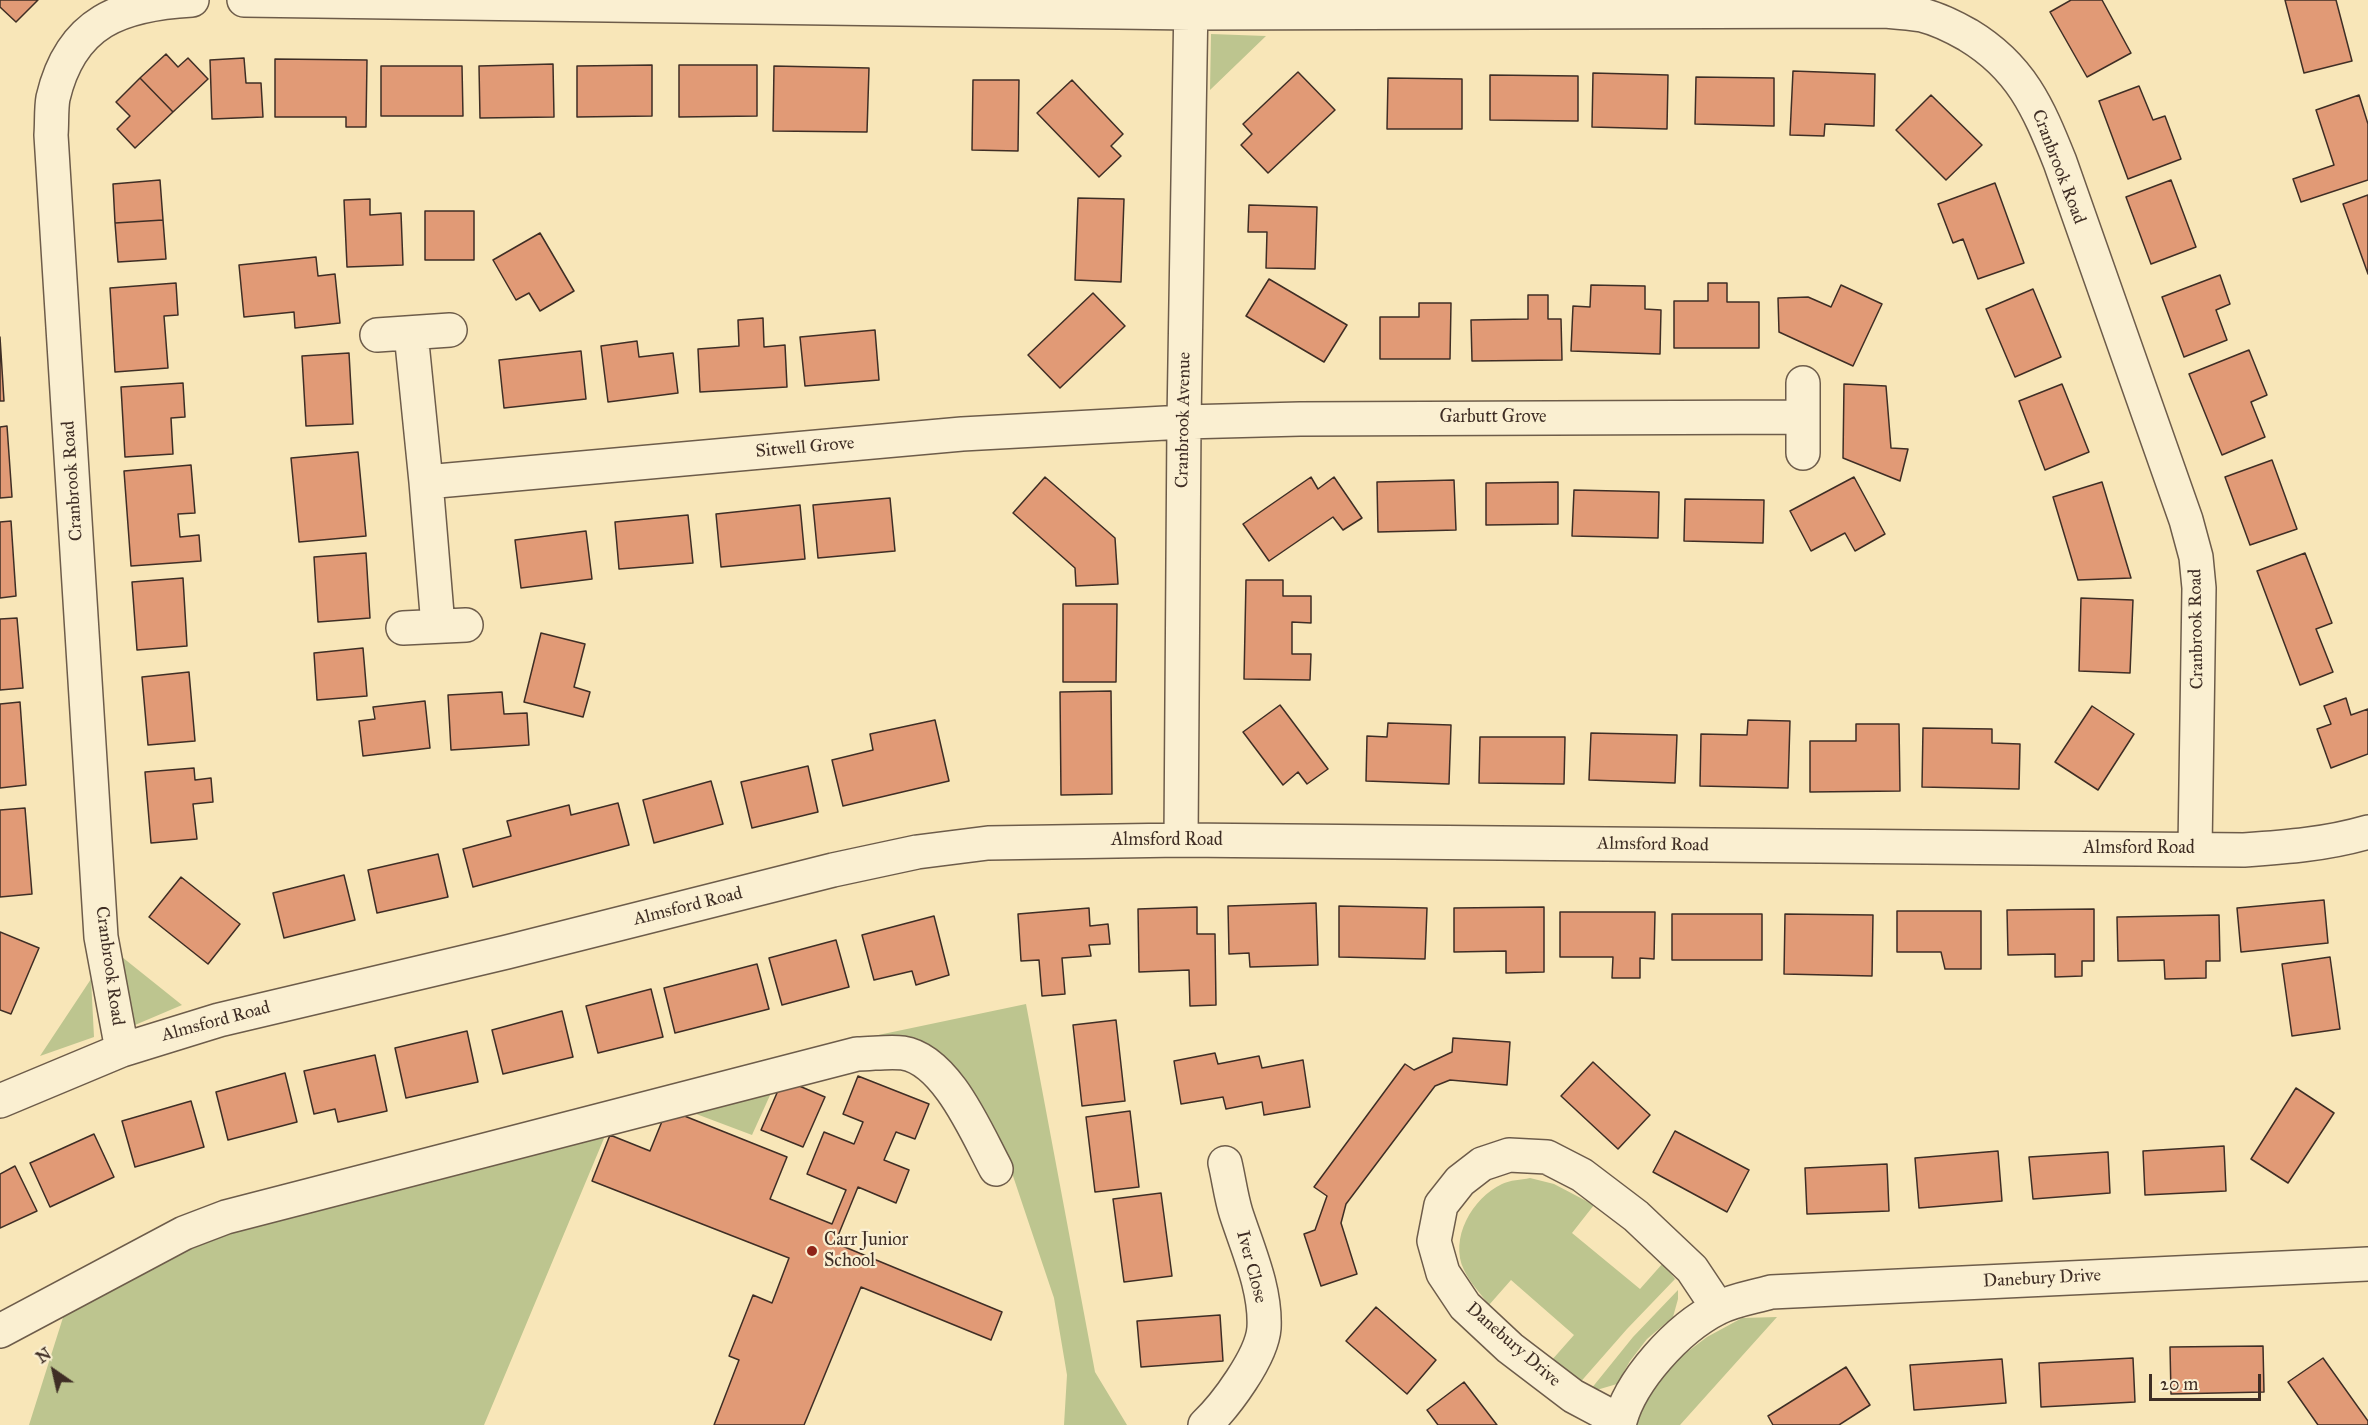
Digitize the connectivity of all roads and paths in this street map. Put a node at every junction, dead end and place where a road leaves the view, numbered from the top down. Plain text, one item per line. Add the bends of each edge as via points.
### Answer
1 (192, 0) edge
2 (244, 0) edge
3 (1191, 7) edge
4 (450, 330) dead end
5 (411, 333) junction
6 (377, 335) dead end
7 (1803, 383) dead end
8 (1803, 417) junction
9 (1184, 422) junction
10 (1803, 453) dead end
11 (426, 482) junction
12 (403, 628) dead end
13 (2368, 832) edge
14 (1181, 840) junction
15 (2195, 849) junction
16 (122, 1050) junction
17 (0, 1101) edge
18 (1225, 1163) dead end
19 (996, 1169) dead end
20 (2368, 1264) edge
21 (1718, 1308) junction
22 (0, 1331) edge
23 (1619, 1423) edge
24 (1204, 1425) edge

1 - 16 street, Cranbrook Road via 131,8 105,19 80,40 63,69 53,100 51,135 101,937
2 - 3 street, Cranbrook Road
3 - 9 street, Cranbrook Avenue
3 - 15 street, Cranbrook Road via 1885,11 1924,16 1955,28 1990,49 2019,79 2040,113 2056,152 2196,557 2199,588
4 - 5 street
5 - 6 street
5 - 11 street
7 - 8 street
8 - 9 street, Garbutt Grove
8 - 10 street
9 - 11 street, Sitwell Grove via 962,434
9 - 14 street, Cranbrook Avenue
11 - 12 street via 452,626
13 - 15 street, Almsford Road via 2295,847
14 - 15 street, Almsford Road
14 - 16 street, Almsford Road via 988,843 917,852 262,1009
16 - 17 street, Almsford Road
18 - 24 street, Iver Close via 1261,1293 1264,1330 1251,1365
19 - 22 street via 955,1093 931,1066 905,1053 857,1054 225,1217 184,1233
20 - 21 street, Danebury Drive via 1771,1292
21 - 23 street, Danebury Drive via 1674,1339 1640,1378
21 - 23 street, Danebury Drive via 1692,1269 1636,1216 1582,1175 1547,1157 1509,1155 1482,1164 1460,1181 1441,1205 1434,1241 1443,1273 1459,1298 1537,1369

